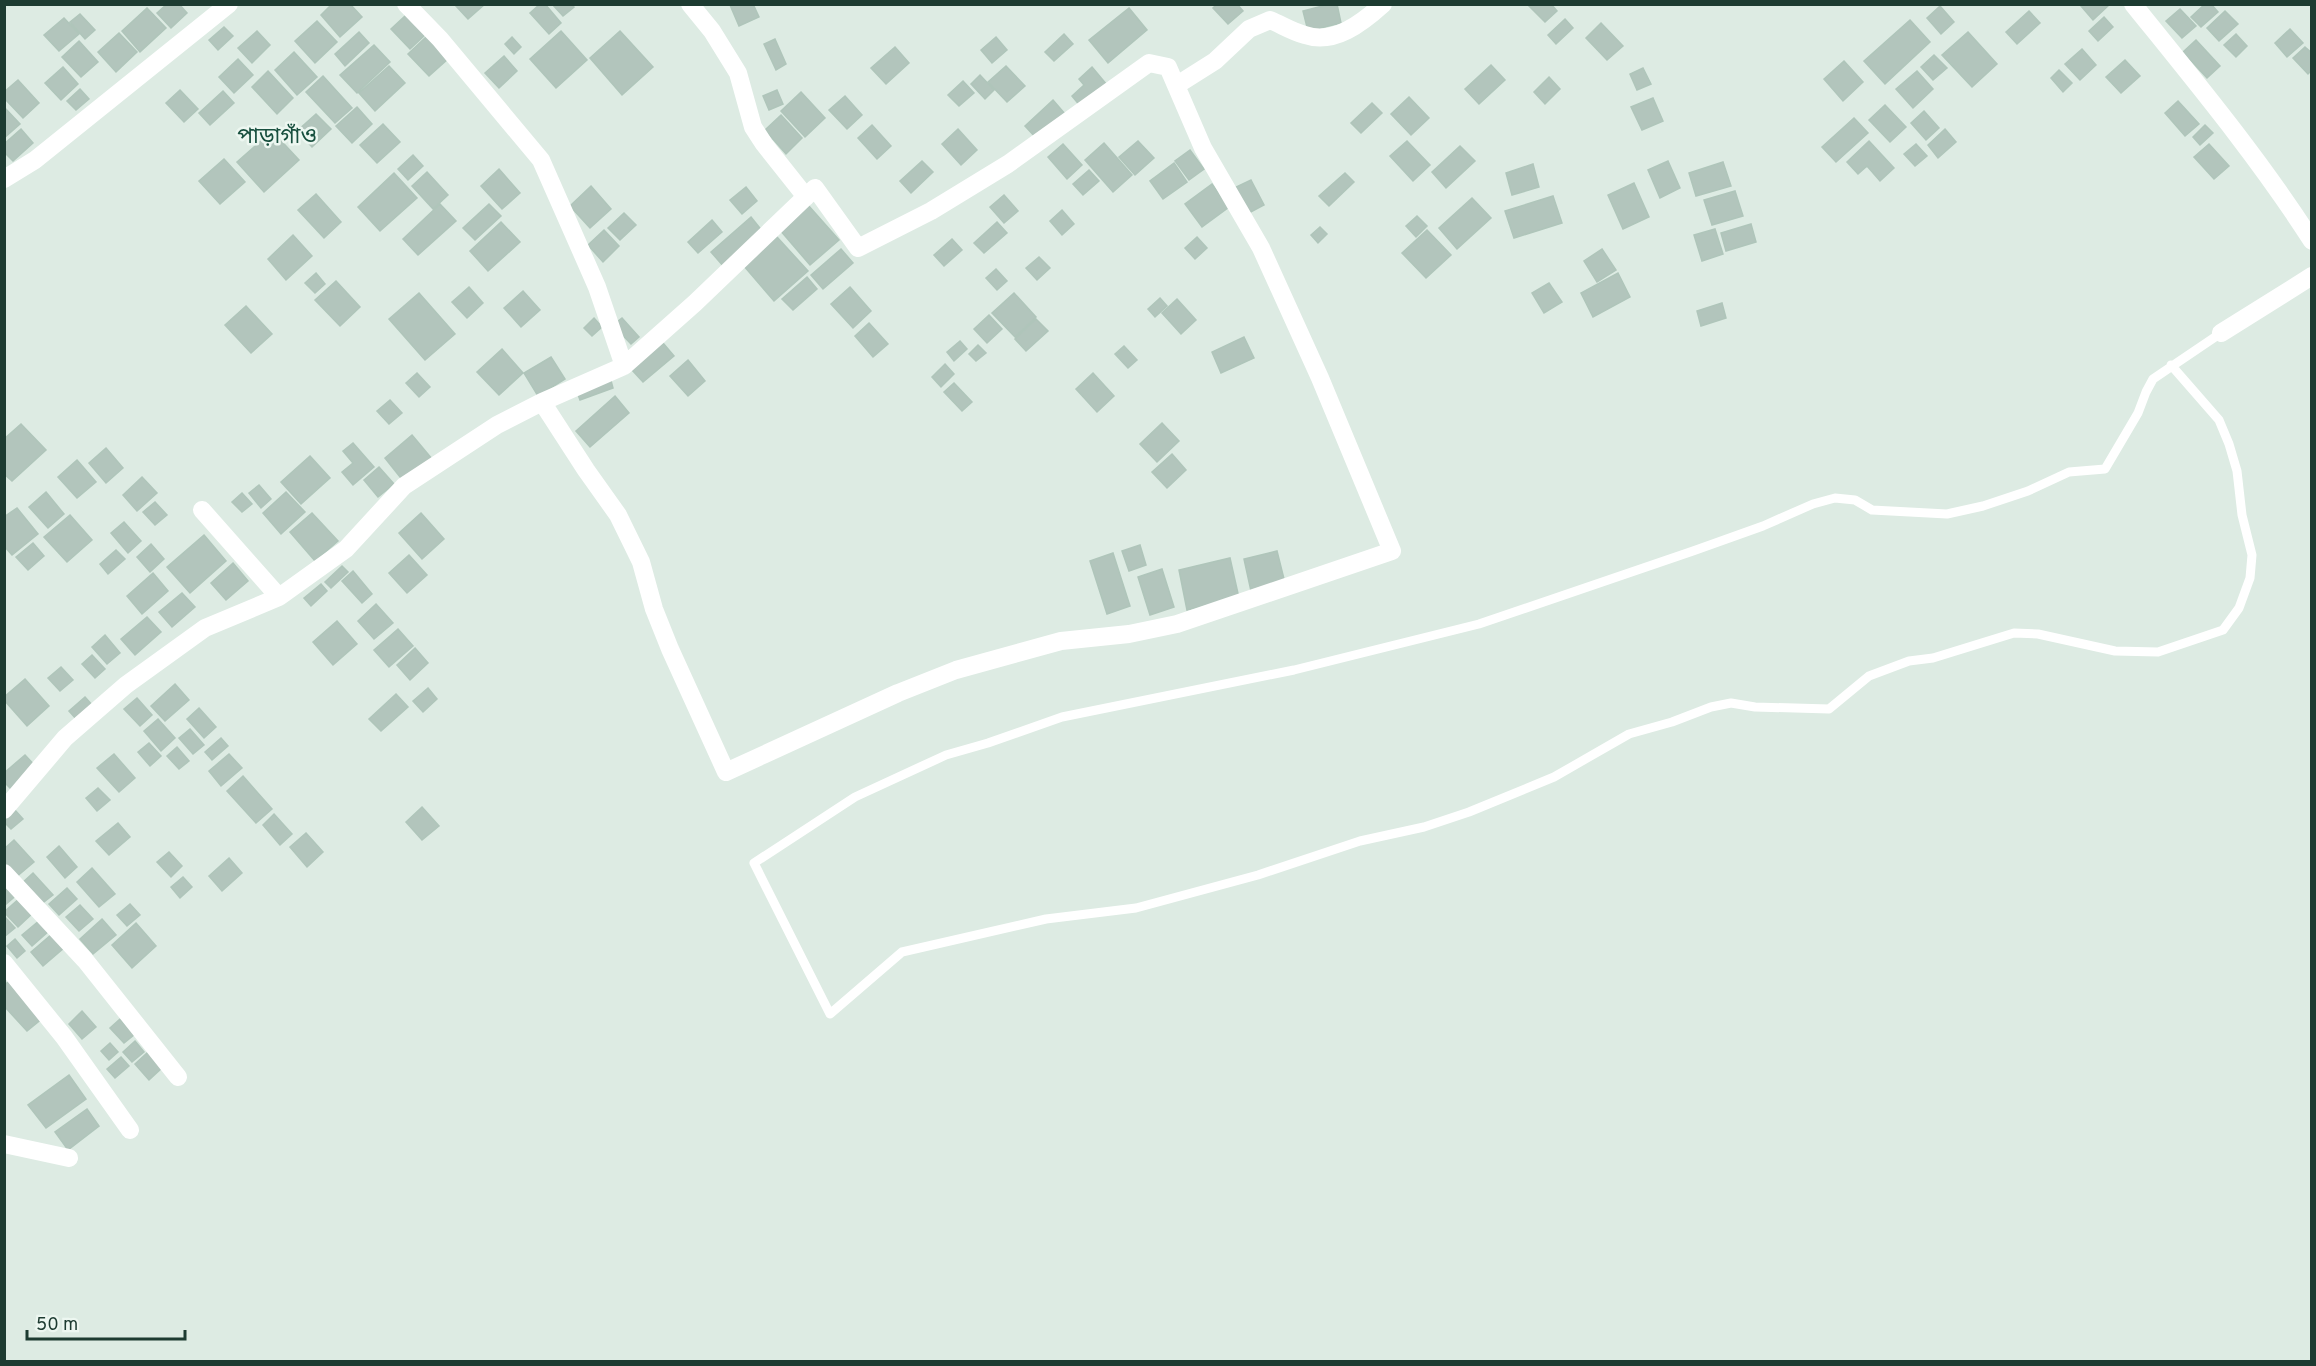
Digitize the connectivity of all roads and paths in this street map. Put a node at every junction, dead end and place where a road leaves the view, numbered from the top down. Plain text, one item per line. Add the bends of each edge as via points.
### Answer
1 (229, 4) edge
2 (406, 4) edge
3 (690, 4) edge
4 (1383, 4) edge
5 (2133, 4) edge
6 (1177, 85) junction
7 (4, 179) edge
8 (806, 197) junction
9 (2312, 241) edge
10 (2312, 276) edge
11 (2221, 333) joint
12 (2171, 365) junction
13 (624, 366) junction
14 (542, 402) junction
15 (202, 510) dead end
16 (279, 597) junction
17 (7, 800) edge
18 (4, 873) edge
19 (4, 963) edge
20 (178, 1077) dead end
21 (130, 1130) dead end
22 (4, 1144) edge
23 (69, 1158) dead end

1 - 7 street via 34,160
2 - 13 street via 541,160 597,287
3 - 8 street via 738,73 753,127
4 - 6 street via 1364,21 1330,38 1306,36 1270,20 1249,29 1215,61
5 - 9 street
6 - 8 street via 1168,67 1149,63 1008,164 931,211 858,248 815,188
6 - 14 street via 1203,148 1261,248 1392,551 1177,624 1129,634 1061,640 956,670 726,772 670,649 641,562 623,525
8 - 13 street
10 - 11 street
11 - 12 lane
12 - 12 lane via 2153,379 2105,469 2069,472 2028,491 1947,513 1872,510 1856,500 1835,498 1479,624 1294,670 1062,717 946,755 855,797 754,863 831,1014 902,952 1046,919 1136,908 1258,875 1360,841 1424,827 1554,777 1629,734 1711,707 1731,703 1828,709 1869,676 2014,633 2038,634 2115,651 2158,652 2223,630 2238,608 2250,578 2252,555 2237,471 2219,420
13 - 14 street
14 - 16 street via 498,425 404,486 346,549
15 - 16 street
16 - 17 street via 205,628 126,685 64,738
18 - 20 street via 85,960
19 - 21 street via 64,1037
22 - 23 street

